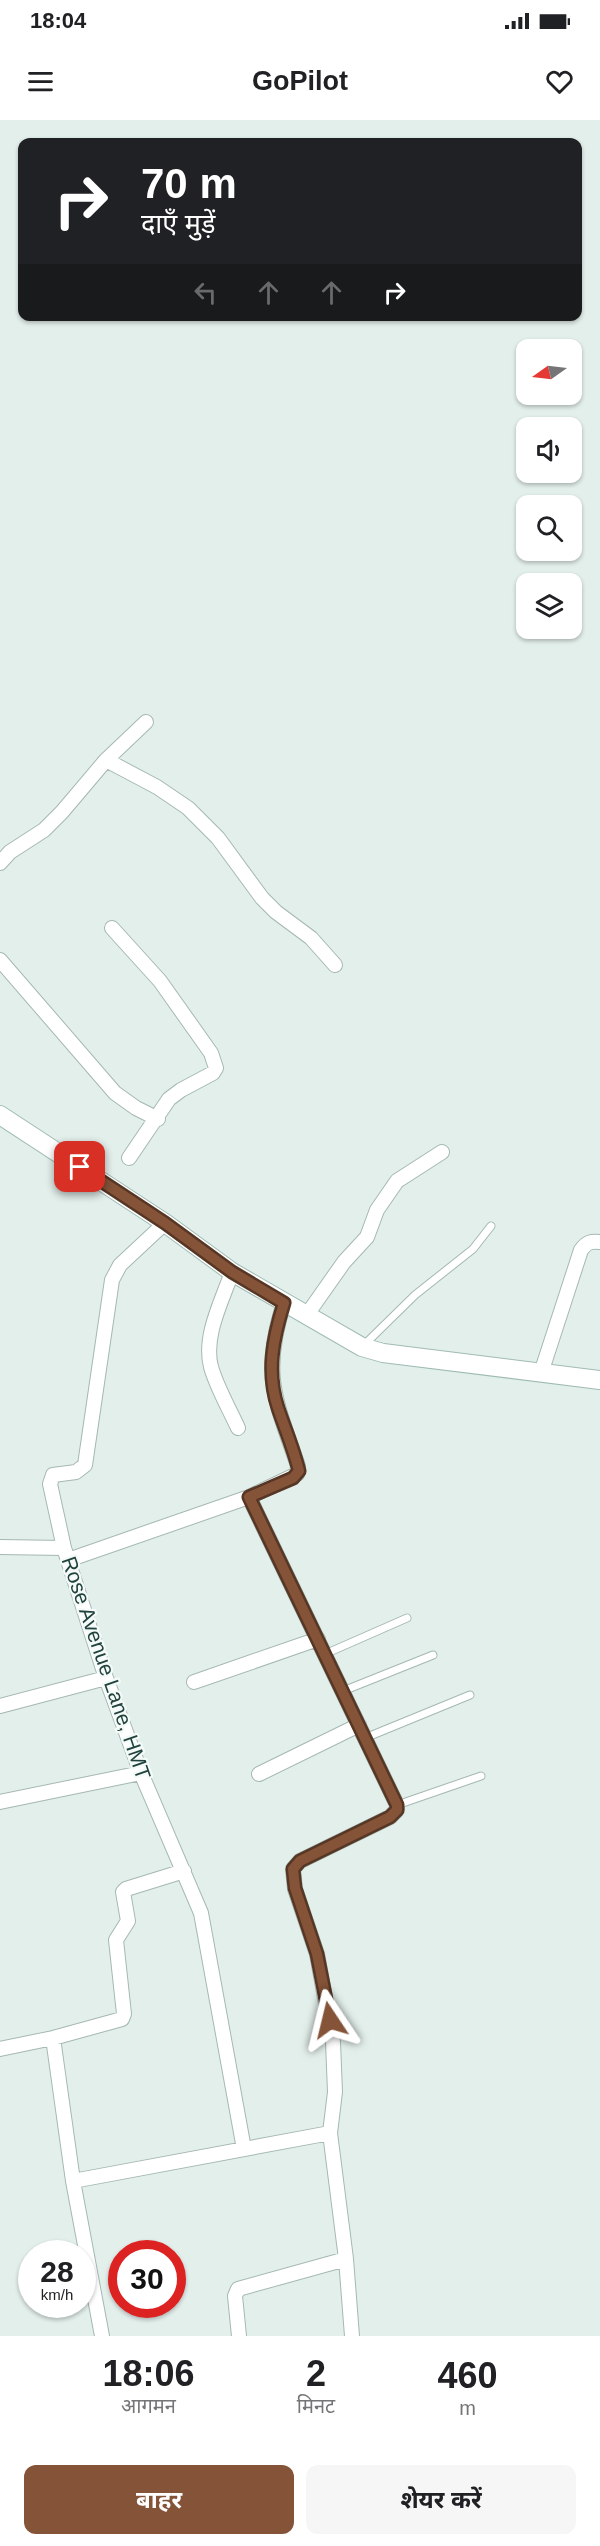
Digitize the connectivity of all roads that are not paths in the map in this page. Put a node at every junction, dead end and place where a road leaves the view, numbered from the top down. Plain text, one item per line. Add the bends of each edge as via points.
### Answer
1 (146, 722) dead end
2 (106, 760) junction
3 (0, 862) edge
4 (112, 928) dead end
5 (0, 960) edge
6 (335, 965) dead end
7 (0, 1115) edge
8 (158, 1119) junction
9 (442, 1152) dead end
10 (129, 1158) dead end
11 (165, 1223) junction
12 (491, 1226) dead end
13 (600, 1242) edge
14 (232, 1272) junction
15 (284, 1303) junction
16 (306, 1316) junction
17 (362, 1347) junction
18 (541, 1372) junction
19 (600, 1380) edge
20 (238, 1428) dead end
21 (249, 1497) junction
22 (0, 1547) edge
23 (66, 1554) junction
24 (407, 1618) dead end
25 (318, 1639) junction
26 (325, 1654) junction
27 (433, 1655) dead end
28 (106, 1678) junction
29 (194, 1683) dead end
30 (343, 1691) junction
31 (470, 1695) dead end
32 (0, 1706) edge
33 (359, 1725) junction
34 (365, 1738) junction
35 (141, 1773) junction
36 (260, 1774) dead end
37 (481, 1776) dead end
38 (0, 1802) edge
39 (397, 1805) junction
40 (184, 1871) junction
41 (53, 2038) junction
42 (0, 2049) edge
43 (330, 2133) junction
44 (244, 2149) junction
45 (73, 2181) junction
46 (346, 2259) junction
47 (102, 2336) edge
48 (239, 2336) edge
49 (352, 2336) edge

1 - 2 street
2 - 3 street via 44,830
2 - 6 street via 188,808 218,838 262,898
4 - 8 street via 160,981 216,1062 213,1073 169,1099
5 - 8 street via 115,1093
7 - 11 street
8 - 10 street
9 - 16 street via 397,1181 377,1210 367,1237
11 - 14 street
11 - 23 street, Rose Avenue Lane, HMT via 120,1265 112,1280 85,1465 76,1472 53,1474 50,1478
12 - 17 lane via 473,1249 415,1295
13 - 18 street via 592,1241 581,1250
14 - 15 street
14 - 20 street via 211,1333 210,1355 215,1377
15 - 16 street
15 - 21 street via 273,1343 272,1378 277,1407 299,1471 293,1478
16 - 17 street
17 - 18 street via 383,1353
18 - 19 street
21 - 23 street
21 - 25 street
22 - 23 street
23 - 28 street, Rose Avenue Lane, HMT
24 - 26 lane
25 - 26 street
25 - 29 street
26 - 30 street
27 - 30 lane
28 - 32 street
28 - 35 street, Rose Avenue Lane, HMT
30 - 33 street
31 - 34 lane
33 - 34 street
33 - 36 street
34 - 39 street
35 - 38 street
35 - 40 street, Rose Avenue Lane, HMT
37 - 39 lane
39 - 43 street via 390,1817 300,1861 293,1869 295,1888 319,1965 333,2042 335,2092
40 - 41 street via 123,1892 128,1922 116,1940 123,2017
40 - 44 street, Rose Avenue Lane, HMT via 206,1930
41 - 42 street
41 - 45 street
43 - 44 street
43 - 46 street
44 - 45 street
45 - 47 street
46 - 48 street via 238,2289 235,2296
46 - 49 street

